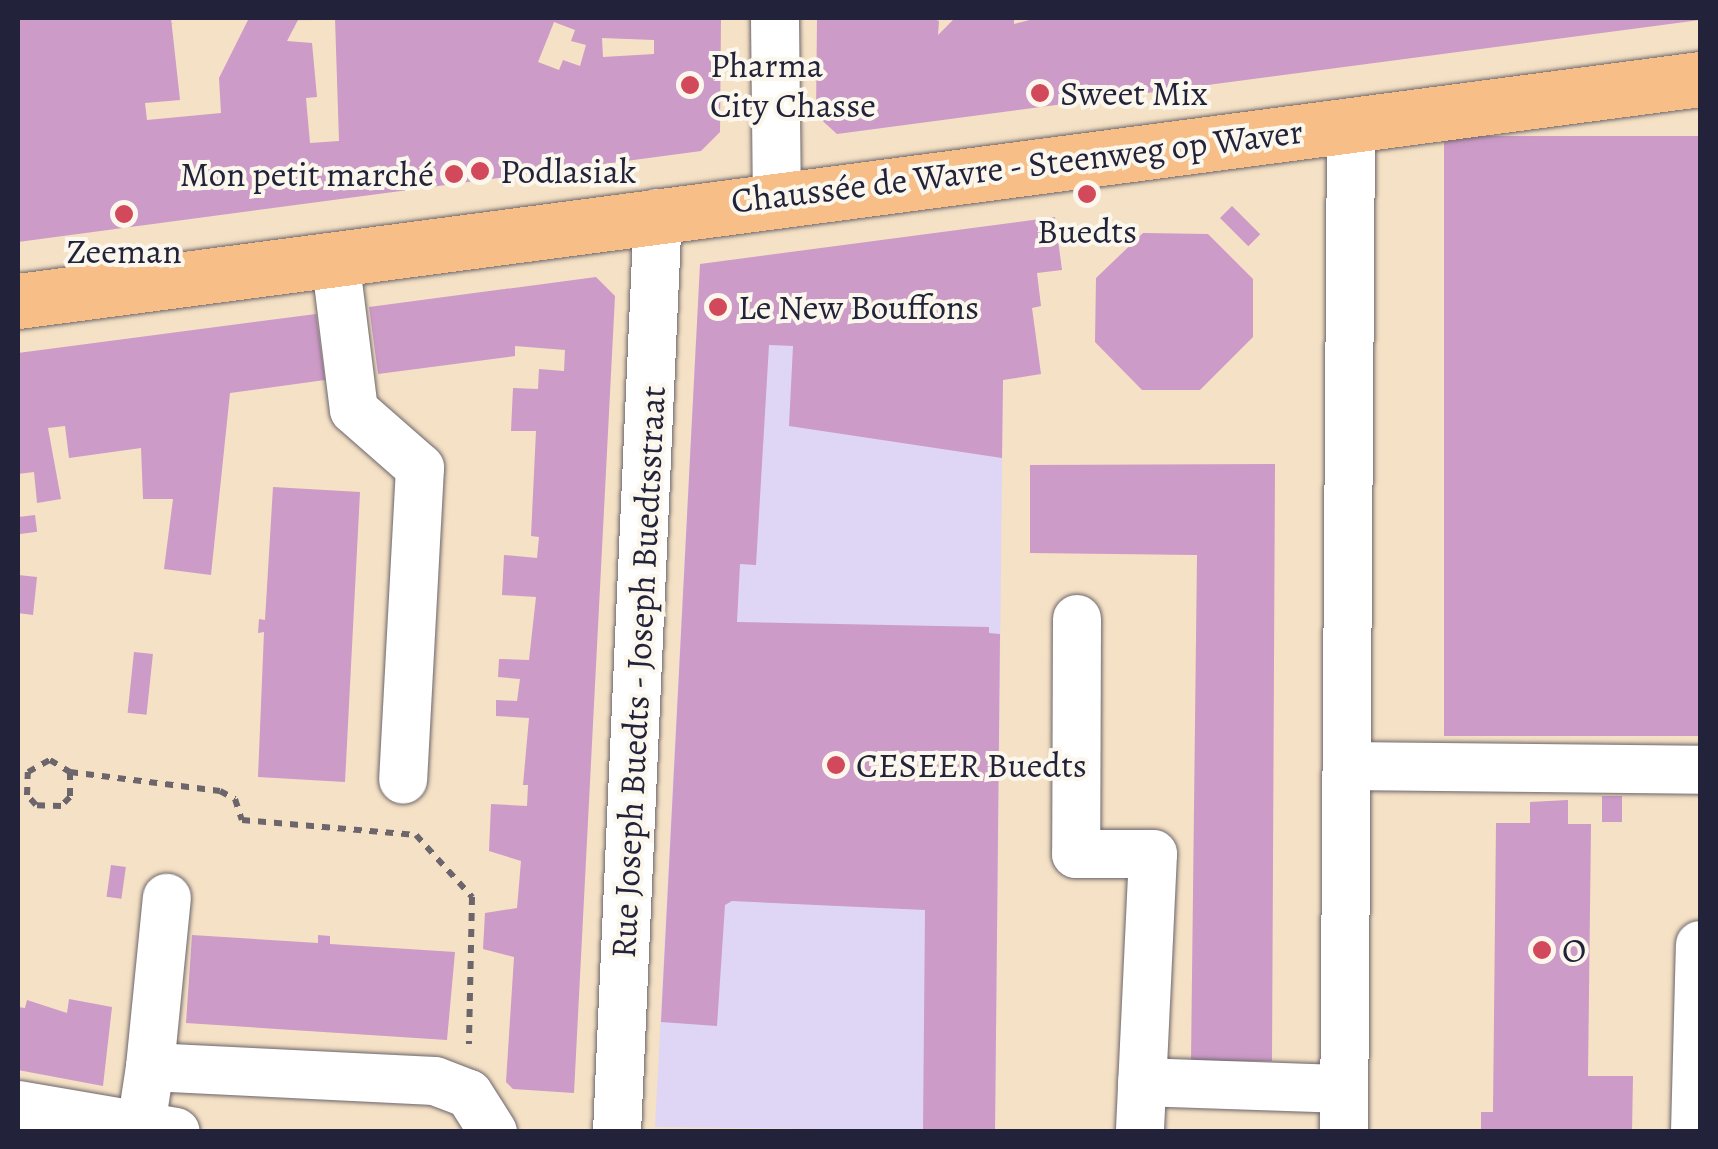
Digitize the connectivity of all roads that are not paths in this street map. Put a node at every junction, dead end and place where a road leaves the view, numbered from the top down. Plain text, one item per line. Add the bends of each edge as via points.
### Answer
1 (775, 18) edge
2 (1700, 79) edge
3 (1351, 124) junction
4 (777, 198) junction
5 (658, 213) junction
6 (335, 258) junction
7 (18, 301) edge
8 (1077, 619) dead end
9 (1347, 766) junction
10 (1700, 770) edge
11 (403, 780) dead end
12 (167, 898) dead end
13 (1700, 944) edge
14 (150, 1067) junction
15 (1142, 1082) junction
16 (18, 1105) edge
17 (1344, 1110) edge
18 (159, 1129) edge
19 (493, 1132) edge
20 (617, 1132) edge
21 (1140, 1132) edge
22 (1695, 1132) edge

1 - 4 street
2 - 3 main road, Chaussée de Wavre - Steenweg op Waver
3 - 4 main road, Chaussée de Wavre - Steenweg op Waver
3 - 9 street
4 - 5 main road, Chaussée de Wavre - Steenweg op Waver
5 - 6 main road, Chaussée de Wavre - Steenweg op Waver
5 - 20 street, Rue Joseph Buedts - Joseph Buedtsstraat
6 - 7 main road, Chaussée de Wavre - Steenweg op Waver
6 - 11 street via 354,410 420,468
8 - 15 street via 1076,854 1154,854
9 - 10 street
9 - 17 street
12 - 14 street
13 - 22 street
14 - 18 street
14 - 19 street via 435,1081 469,1094
15 - 17 street
15 - 21 street
16 - 18 street

